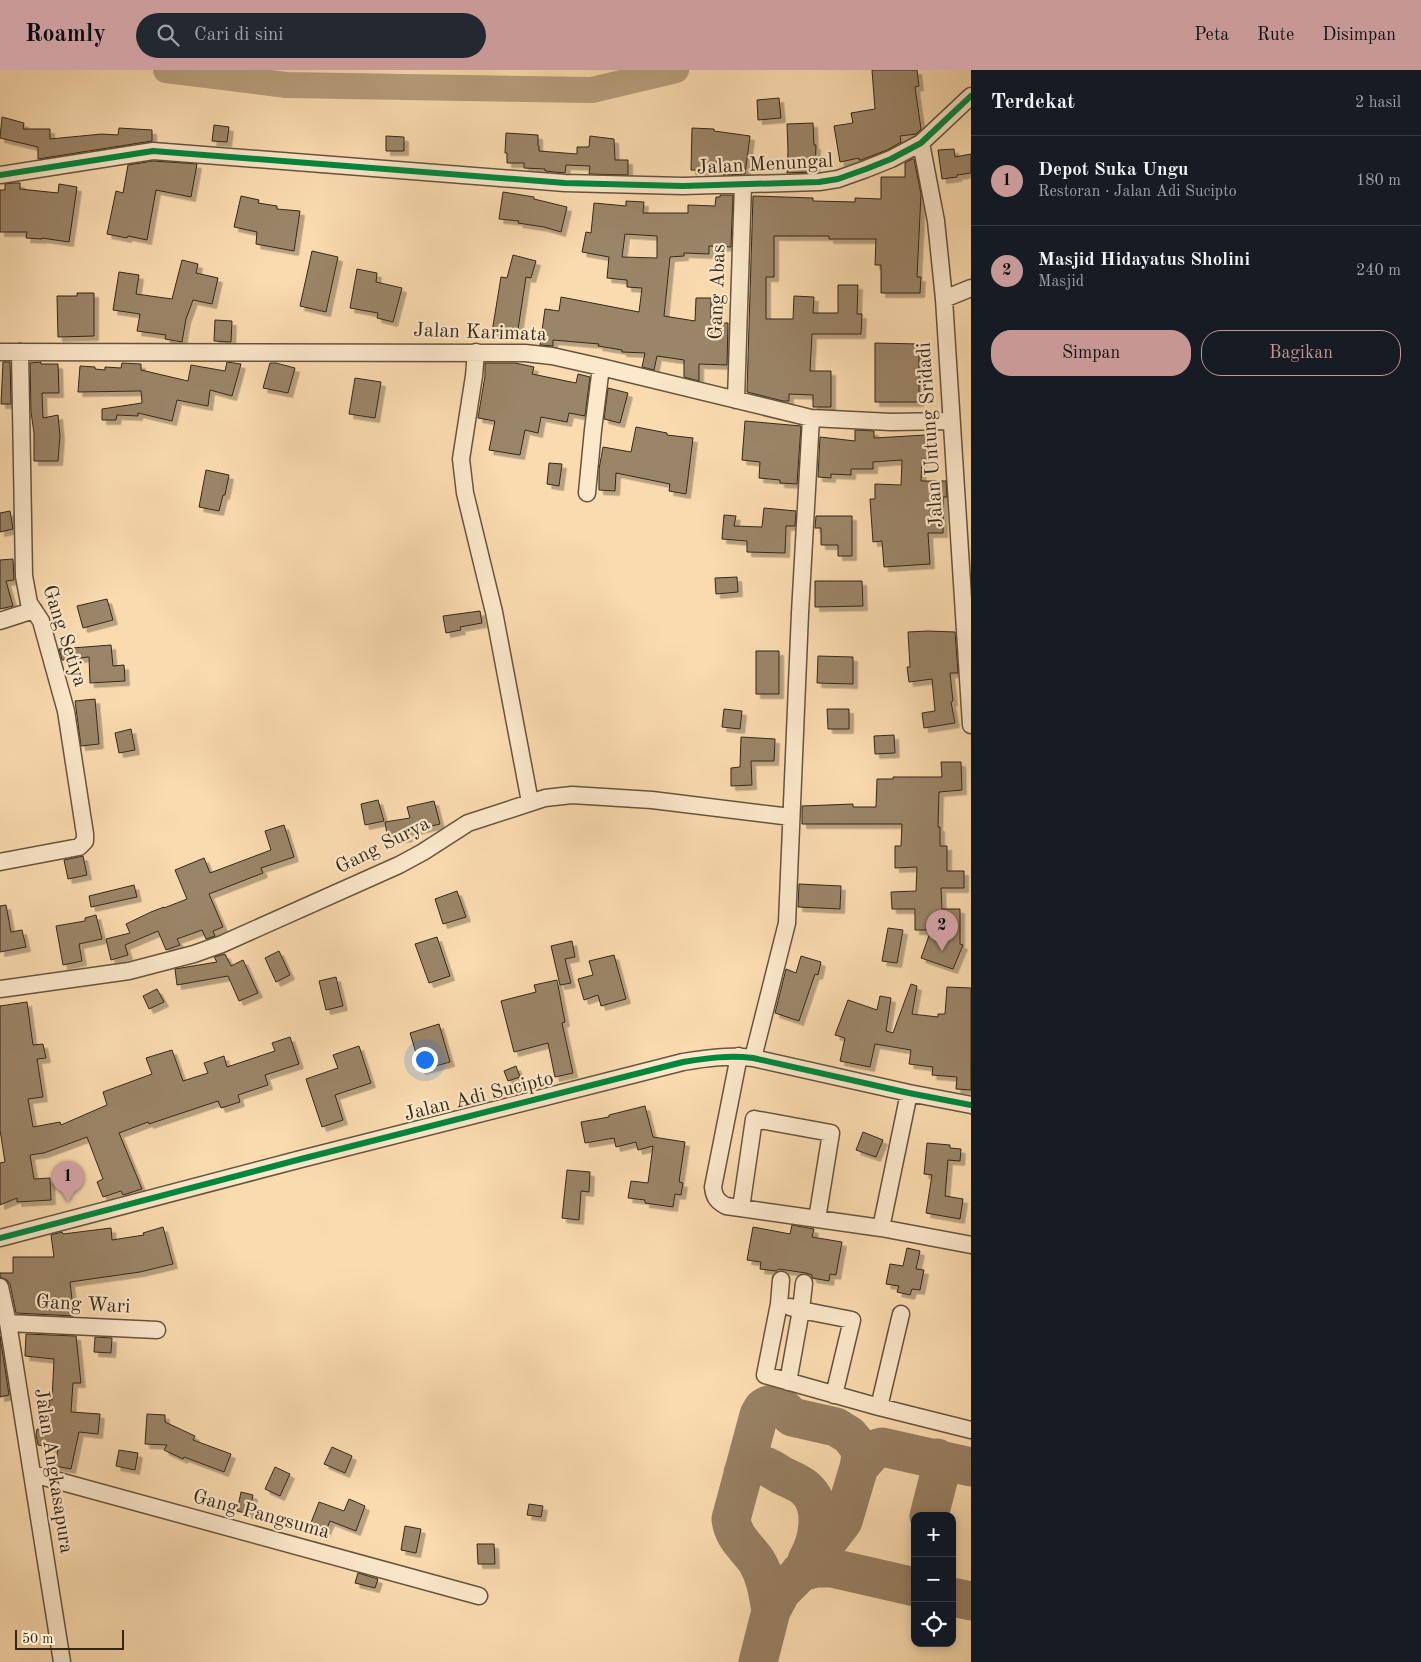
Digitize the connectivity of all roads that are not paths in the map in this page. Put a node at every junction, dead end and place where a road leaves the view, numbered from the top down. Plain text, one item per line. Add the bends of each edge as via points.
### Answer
1 (971, 96) edge
2 (921, 143) junction
3 (0, 175) edge
4 (743, 185) junction
5 (971, 288) edge
6 (944, 299) junction
7 (0, 352) edge
8 (20, 352) junction
9 (476, 352) junction
10 (601, 367) junction
11 (736, 400) junction
12 (811, 418) junction
13 (951, 421) junction
14 (587, 493) dead end
15 (34, 610) junction
16 (0, 621) edge
17 (971, 725) edge
18 (530, 802) junction
19 (791, 817) junction
20 (0, 862) edge
21 (0, 989) edge
22 (746, 1057) junction
23 (909, 1093) junction
24 (971, 1105) edge
25 (741, 1208) junction
26 (817, 1219) junction
27 (881, 1228) junction
28 (0, 1238) edge
29 (971, 1245) edge
30 (781, 1280) dead end
31 (804, 1283) dead end
32 (0, 1287) edge
33 (779, 1304) junction
34 (801, 1310) junction
35 (901, 1314) dead end
36 (8, 1323) junction
37 (157, 1330) dead end
38 (788, 1382) junction
39 (834, 1395) junction
40 (879, 1407) junction
41 (971, 1430) edge
42 (33, 1474) junction
43 (479, 1596) dead end
44 (62, 1662) edge

1 - 2 street, Jalan Menungal
2 - 4 street, Jalan Menungal via 891,159 838,179
2 - 6 street, Jalan Untung Sridadi via 936,221
3 - 4 street, Jalan Menungal via 153,151 565,183
4 - 11 street, Gang Abas
5 - 6 street
6 - 13 street, Jalan Untung Sridadi
7 - 8 street, Jalan Karimata
8 - 9 street, Jalan Karimata
8 - 15 street, Gang Setiya via 24,576 29,603
9 - 10 street, Jalan Karimata via 552,356
9 - 18 street via 461,459 464,493 494,612
10 - 11 street, Jalan Karimata
10 - 14 street
11 - 12 street, Jalan Karimata
12 - 13 street, Jalan Karimata
12 - 19 street
13 - 17 street, Jalan Untung Sridadi
15 - 16 street
15 - 20 street, Gang Setiya via 41,621 66,711 86,834 80,848
18 - 19 street, Gang Surya via 572,795 652,800
18 - 21 street, Gang Surya via 468,823 399,865 194,954 129,971
19 - 22 street via 788,923
22 - 23 street, Jalan Adi Sucipto
22 - 25 street via 713,1187 719,1202
22 - 28 street, Jalan Adi Sucipto via 709,1057 683,1062
23 - 24 street, Jalan Adi Sucipto
23 - 27 street
25 - 26 street
25 - 26 street via 754,1119 832,1133
26 - 27 street
27 - 29 street
30 - 33 street
31 - 34 street
32 - 36 street, Jalan Angkasapura
33 - 34 street
33 - 38 street via 765,1375
34 - 38 street
34 - 39 street via 852,1320
35 - 40 street
36 - 37 street, Gang Wari
36 - 42 street, Jalan Angkasapura
38 - 39 street
39 - 40 street
40 - 41 street
42 - 43 street, Gang Pangsuma
42 - 44 street, Jalan Angkasapura

